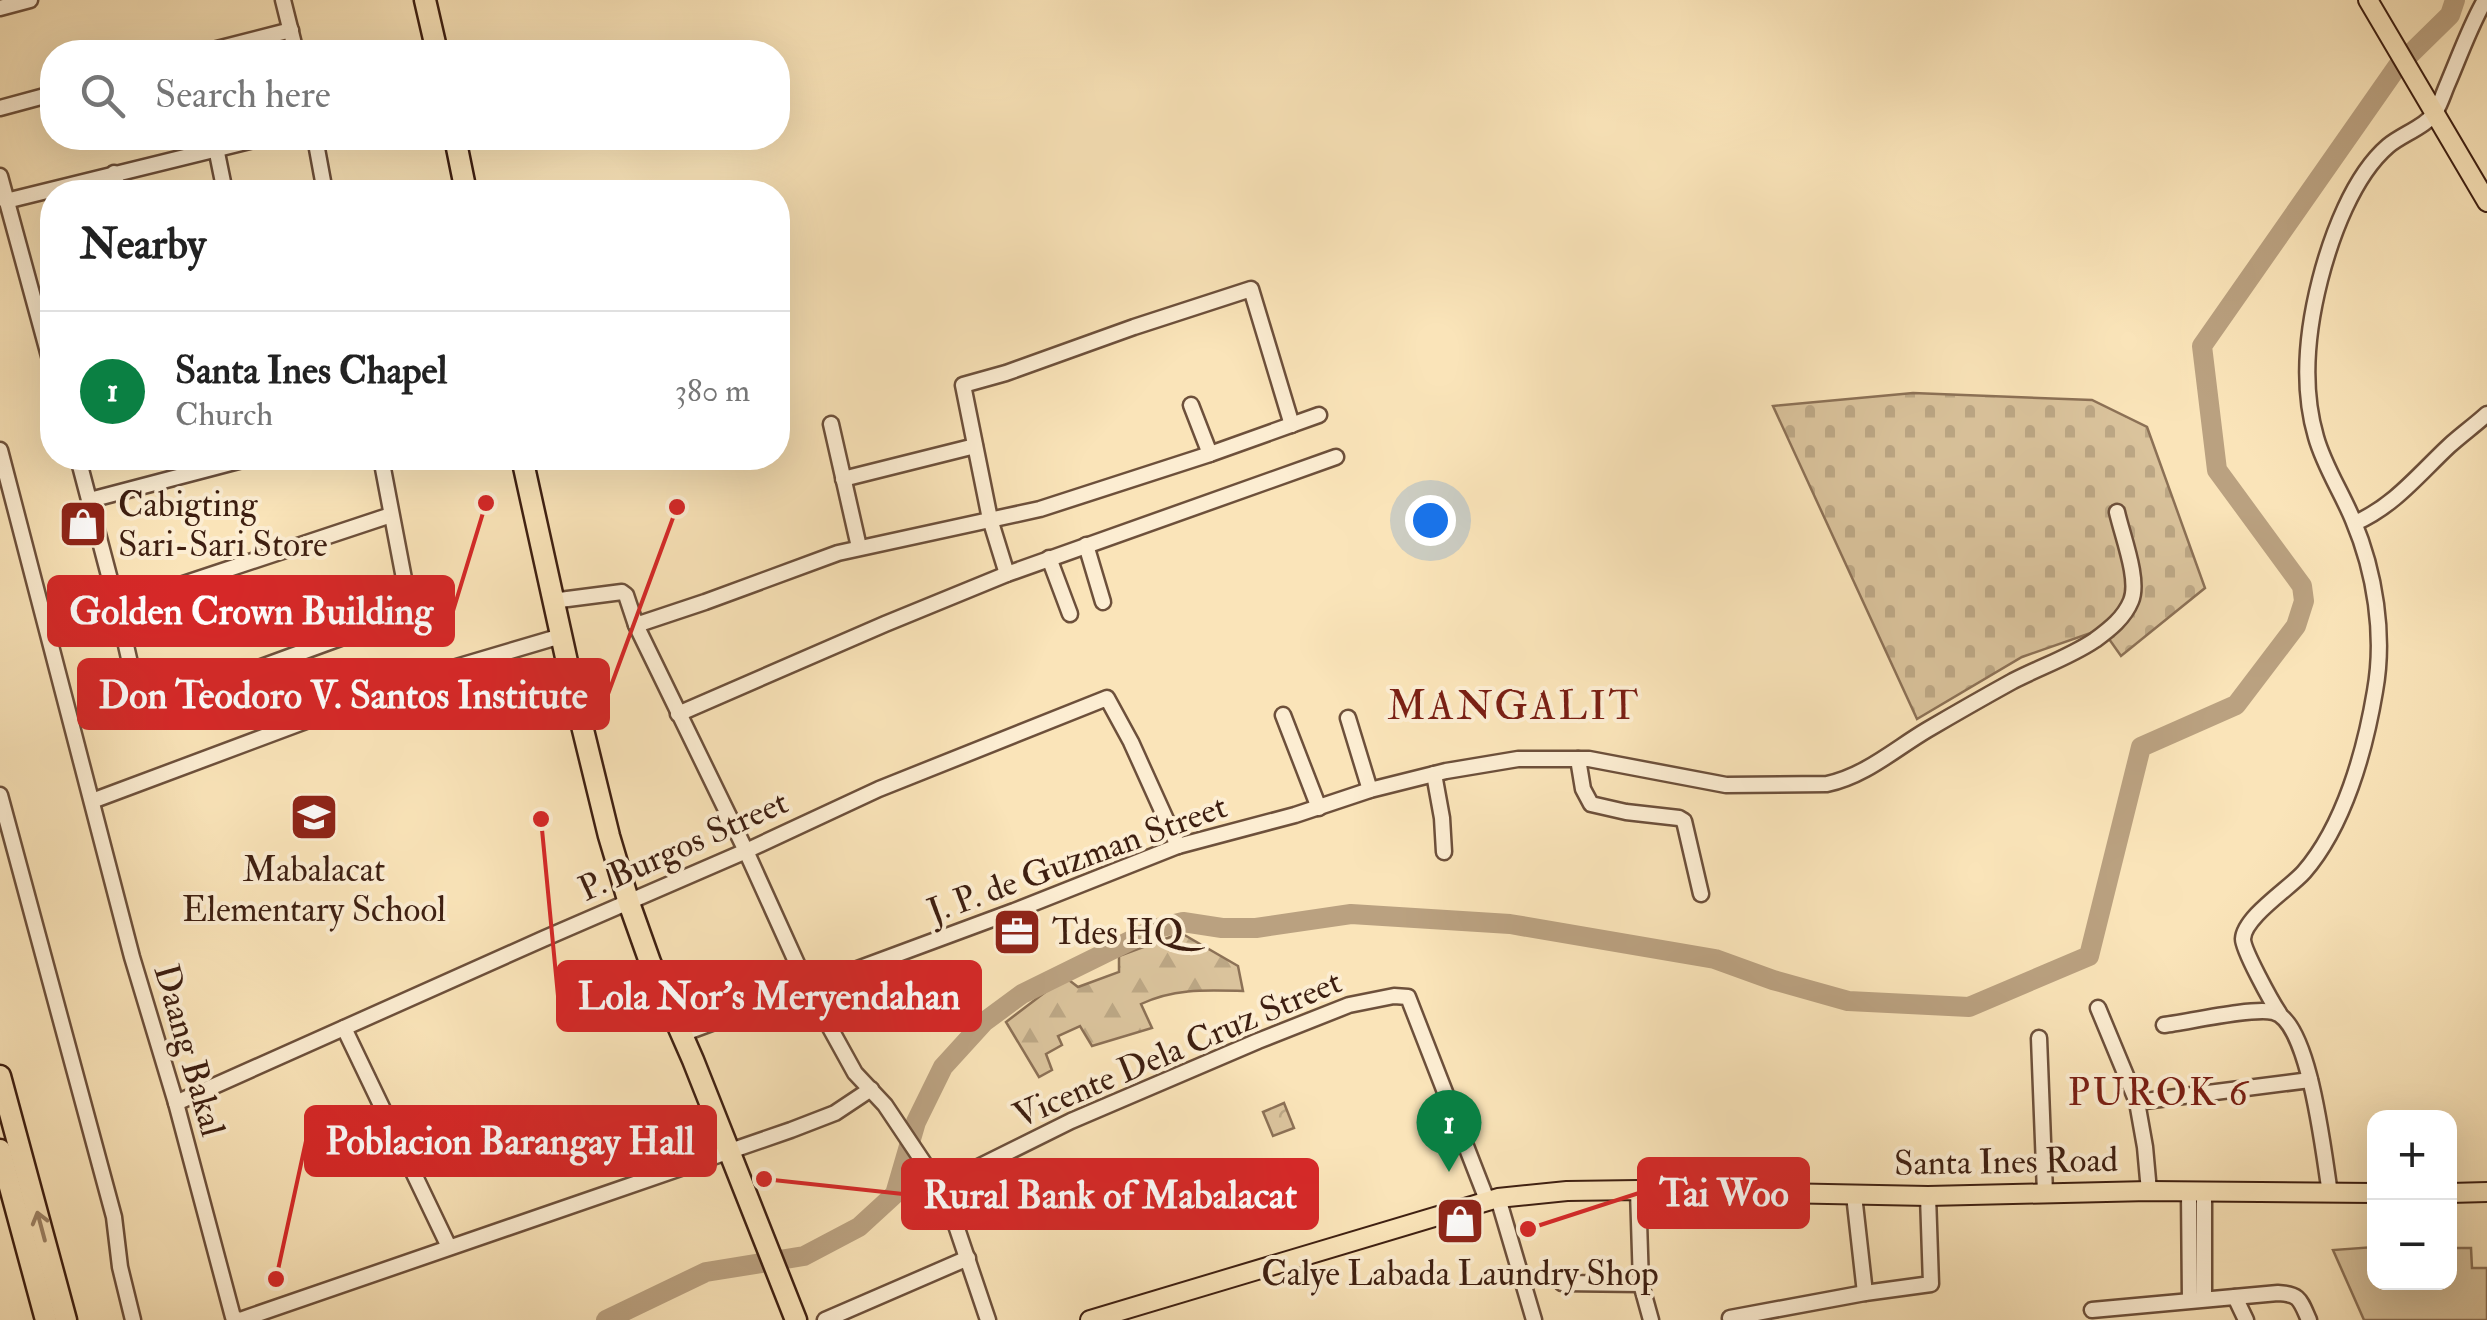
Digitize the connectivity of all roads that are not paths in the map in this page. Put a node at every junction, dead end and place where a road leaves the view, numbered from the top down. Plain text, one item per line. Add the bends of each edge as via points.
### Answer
1 (30, 0) edge
2 (282, 0) edge
3 (425, 0) edge
4 (2368, 0) edge
5 (2485, 0) edge
6 (0, 8) edge
7 (290, 30) junction
8 (252, 40) edge
9 (293, 40) edge
10 (434, 40) edge
11 (40, 97) edge
12 (2431, 106) junction
13 (0, 108) edge
14 (208, 150) edge
15 (216, 150) edge
16 (317, 150) edge
17 (457, 150) edge
18 (114, 173) junction
19 (0, 176) edge
20 (87, 180) edge
21 (116, 180) edge
22 (223, 180) edge
23 (323, 180) edge
24 (464, 180) edge
25 (40, 192) edge
26 (6, 201) junction
27 (2487, 202) edge
28 (40, 324) edge
29 (1191, 404) dead end
30 (2487, 414) edge
31 (1319, 415) dead end
32 (830, 424) dead end
33 (1292, 425) junction
34 (975, 446) junction
35 (0, 450) edge
36 (1210, 454) junction
37 (1336, 457) dead end
38 (81, 470) edge
39 (187, 470) edge
40 (204, 470) edge
41 (383, 470) edge
42 (525, 470) edge
43 (188, 474) junction
44 (842, 479) junction
45 (90, 500) junction
46 (2117, 512) dead end
47 (391, 515) junction
48 (990, 520) junction
49 (2355, 523) junction
50 (1086, 544) junction
51 (859, 547) junction
52 (1050, 558) junction
53 (1008, 574) junction
54 (552, 601) junction
55 (1104, 602) dead end
56 (117, 606) junction
57 (1070, 614) dead end
58 (636, 624) junction
59 (561, 636) junction
60 (678, 714) junction
61 (1283, 715) dead end
62 (1348, 718) dead end
63 (1578, 759) junction
64 (1434, 774) junction
65 (1370, 790) junction
66 (0, 795) edge
67 (92, 802) junction
68 (1319, 808) junction
69 (1178, 846) junction
70 (746, 852) junction
71 (1444, 852) dead end
72 (1701, 894) dead end
73 (629, 903) junction
74 (808, 988) junction
75 (2098, 1008) dead end
76 (2279, 1013) junction
77 (2164, 1025) dead end
78 (344, 1028) junction
79 (682, 1034) junction
80 (2039, 1038) dead end
81 (0, 1076) edge
82 (2310, 1080) junction
83 (871, 1089) junction
84 (2137, 1102) junction
85 (176, 1103) junction
86 (0, 1150) edge
87 (729, 1150) junction
88 (940, 1186) junction
89 (1638, 1190) junction
90 (2149, 1191) junction
91 (2196, 1192) junction
92 (2487, 1192) edge
93 (2045, 1193) junction
94 (2330, 1193) junction
95 (2367, 1193) edge
96 (2457, 1193) edge
97 (1854, 1195) junction
98 (1928, 1196) junction
99 (1493, 1199) junction
100 (450, 1247) junction
101 (968, 1258) junction
102 (1562, 1283) dead end
103 (1641, 1284) junction
104 (1865, 1293) junction
105 (2235, 1297) junction
106 (2197, 1299) junction
107 (2092, 1310) dead end
108 (1730, 1318) edge
109 (237, 1319) edge
110 (1529, 1319) edge
111 (46, 1320) edge
112 (66, 1320) edge
113 (134, 1320) edge
114 (796, 1320) edge
115 (825, 1320) edge
116 (988, 1320) edge
117 (1090, 1320) edge
118 (1650, 1320) edge
119 (2246, 1320) edge
120 (2308, 1320) edge

1 - 6 street
2 - 7 street
3 - 10 highway
4 - 12 main road
5 - 12 street
7 - 8 street
7 - 9 street
11 - 13 street
12 - 27 main road
12 - 49 street via 2372,163 2350,200 2312,315 2309,408 2321,452
14 - 18 street
15 - 22 street
16 - 23 street
17 - 24 highway
18 - 20 street
18 - 21 street
19 - 26 street
25 - 26 street
26 - 28 street
29 - 36 street
30 - 49 street via 2389,503
31 - 33 street
32 - 44 street
33 - 34 street via 1251,289 963,385
33 - 36 street
34 - 44 street
34 - 48 street
35 - 67 street, Daang Bakal
36 - 48 street
37 - 50 street
38 - 45 street
39 - 43 street
40 - 43 street
41 - 47 street
42 - 54 highway
43 - 45 street
44 - 51 street
45 - 56 street
46 - 63 street, J. P. de Guzman Street via 2134,580 2133,597 2114,626 1851,776 1827,784 1726,785
47 - 56 street
47 - 56 street via 410,610 141,711
48 - 51 street
48 - 53 street
49 - 76 street via 2378,626 2376,688 2365,740 2322,848 2244,933
50 - 52 street
50 - 55 street
51 - 58 street
52 - 53 street
52 - 57 street
53 - 60 street
54 - 58 street via 622,592
54 - 59 highway
58 - 60 street
59 - 67 street via 430,675
59 - 73 highway
60 - 70 street
61 - 68 street
62 - 65 street
63 - 64 street, J. P. de Guzman Street via 1518,759
63 - 72 street via 1591,804 1684,821
64 - 65 street, J. P. de Guzman Street
64 - 71 street
65 - 68 street, J. P. de Guzman Street
66 - 113 street via 114,1217
67 - 85 street, Daang Bakal
68 - 69 street, J. P. de Guzman Street
69 - 70 street, P. Burgos Street via 1108,698 880,789
69 - 74 street, J. P. de Guzman Street
70 - 73 street, P. Burgos Street
70 - 74 street
73 - 78 street, P. Burgos Street
73 - 79 highway
74 - 79 street, J. P. de Guzman Street
74 - 83 street
75 - 84 street
76 - 77 street
76 - 82 street via 2299,1043
78 - 85 street, P. Burgos Street
78 - 100 street
79 - 87 highway
80 - 93 street
112 -> 81 highway
82 - 84 street
82 - 94 street
83 - 87 street via 835,1112
83 - 88 street
84 - 90 street
85 - 109 street, Daang Bakal
86 - 111 highway
87 - 100 street
87 - 114 highway
88 - 99 street, Vicente Dela Cruz Street via 1070,1121 1258,1041 1349,1005 1394,996 1408,997
88 - 101 street
89 - 97 main road, Santa Ines Road
89 - 99 main road, Santa Ines Road
89 - 103 street
90 - 91 main road, Santa Ines Road
90 - 93 main road, Santa Ines Road
91 - 94 main road, Santa Ines Road
91 - 106 street
92 - 96 main road
93 - 98 main road, Santa Ines Road
94 - 95 main road, Santa Ines Road
97 - 98 main road, Santa Ines Road
97 - 104 street
98 - 104 street via 1931,1284
99 - 110 street
99 - 117 main road, Santa Ines Road
100 - 109 street
101 - 115 street
101 - 116 street
102 - 103 street
103 - 118 street
104 - 108 street
105 - 106 street
105 - 119 street
105 - 120 street via 2291,1294
106 - 107 street

